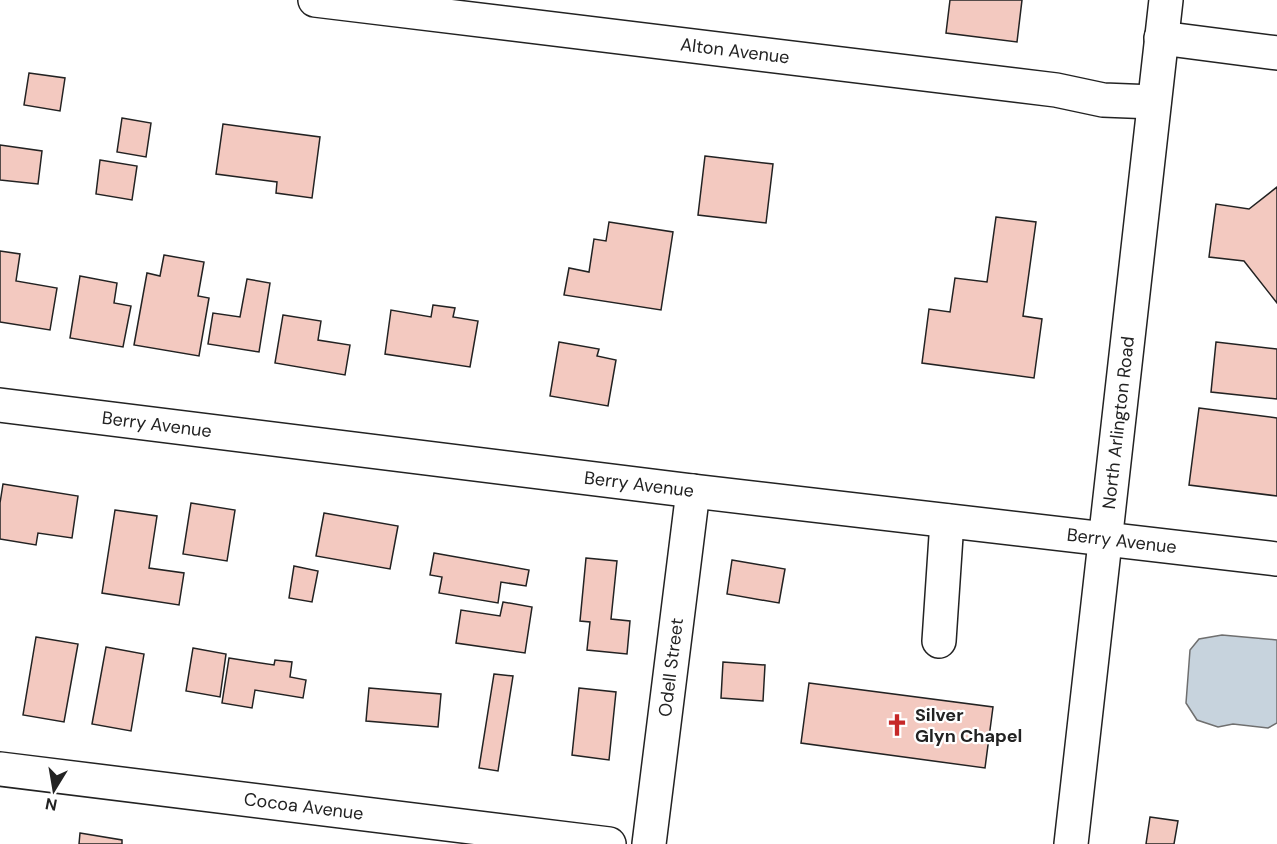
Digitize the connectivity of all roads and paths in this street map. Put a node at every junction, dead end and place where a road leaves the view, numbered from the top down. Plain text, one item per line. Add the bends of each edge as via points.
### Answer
1 (315, 0) edge
2 (1166, 0) edge
3 (1161, 38) junction
4 (1277, 54) edge
5 (1154, 102) junction
6 (0, 405) edge
7 (693, 491) junction
8 (947, 521) junction
9 (1107, 539) junction
10 (1277, 559) edge
11 (939, 641) dead end
12 (0, 769) edge
13 (609, 844) edge
14 (649, 844) edge
15 (1071, 844) edge

1 - 5 street, Alton Avenue via 1044,88 1103,100
2 - 3 street, North Arlington Road
3 - 4 street
3 - 5 street, North Arlington Road
5 - 9 street, North Arlington Road
6 - 7 street, Berry Avenue
7 - 8 street, Berry Avenue
7 - 14 street, Odell Street
8 - 9 street, Berry Avenue
8 - 11 street
9 - 10 street, Berry Avenue
9 - 15 street, North Arlington Road
12 - 13 street, Cocoa Avenue

